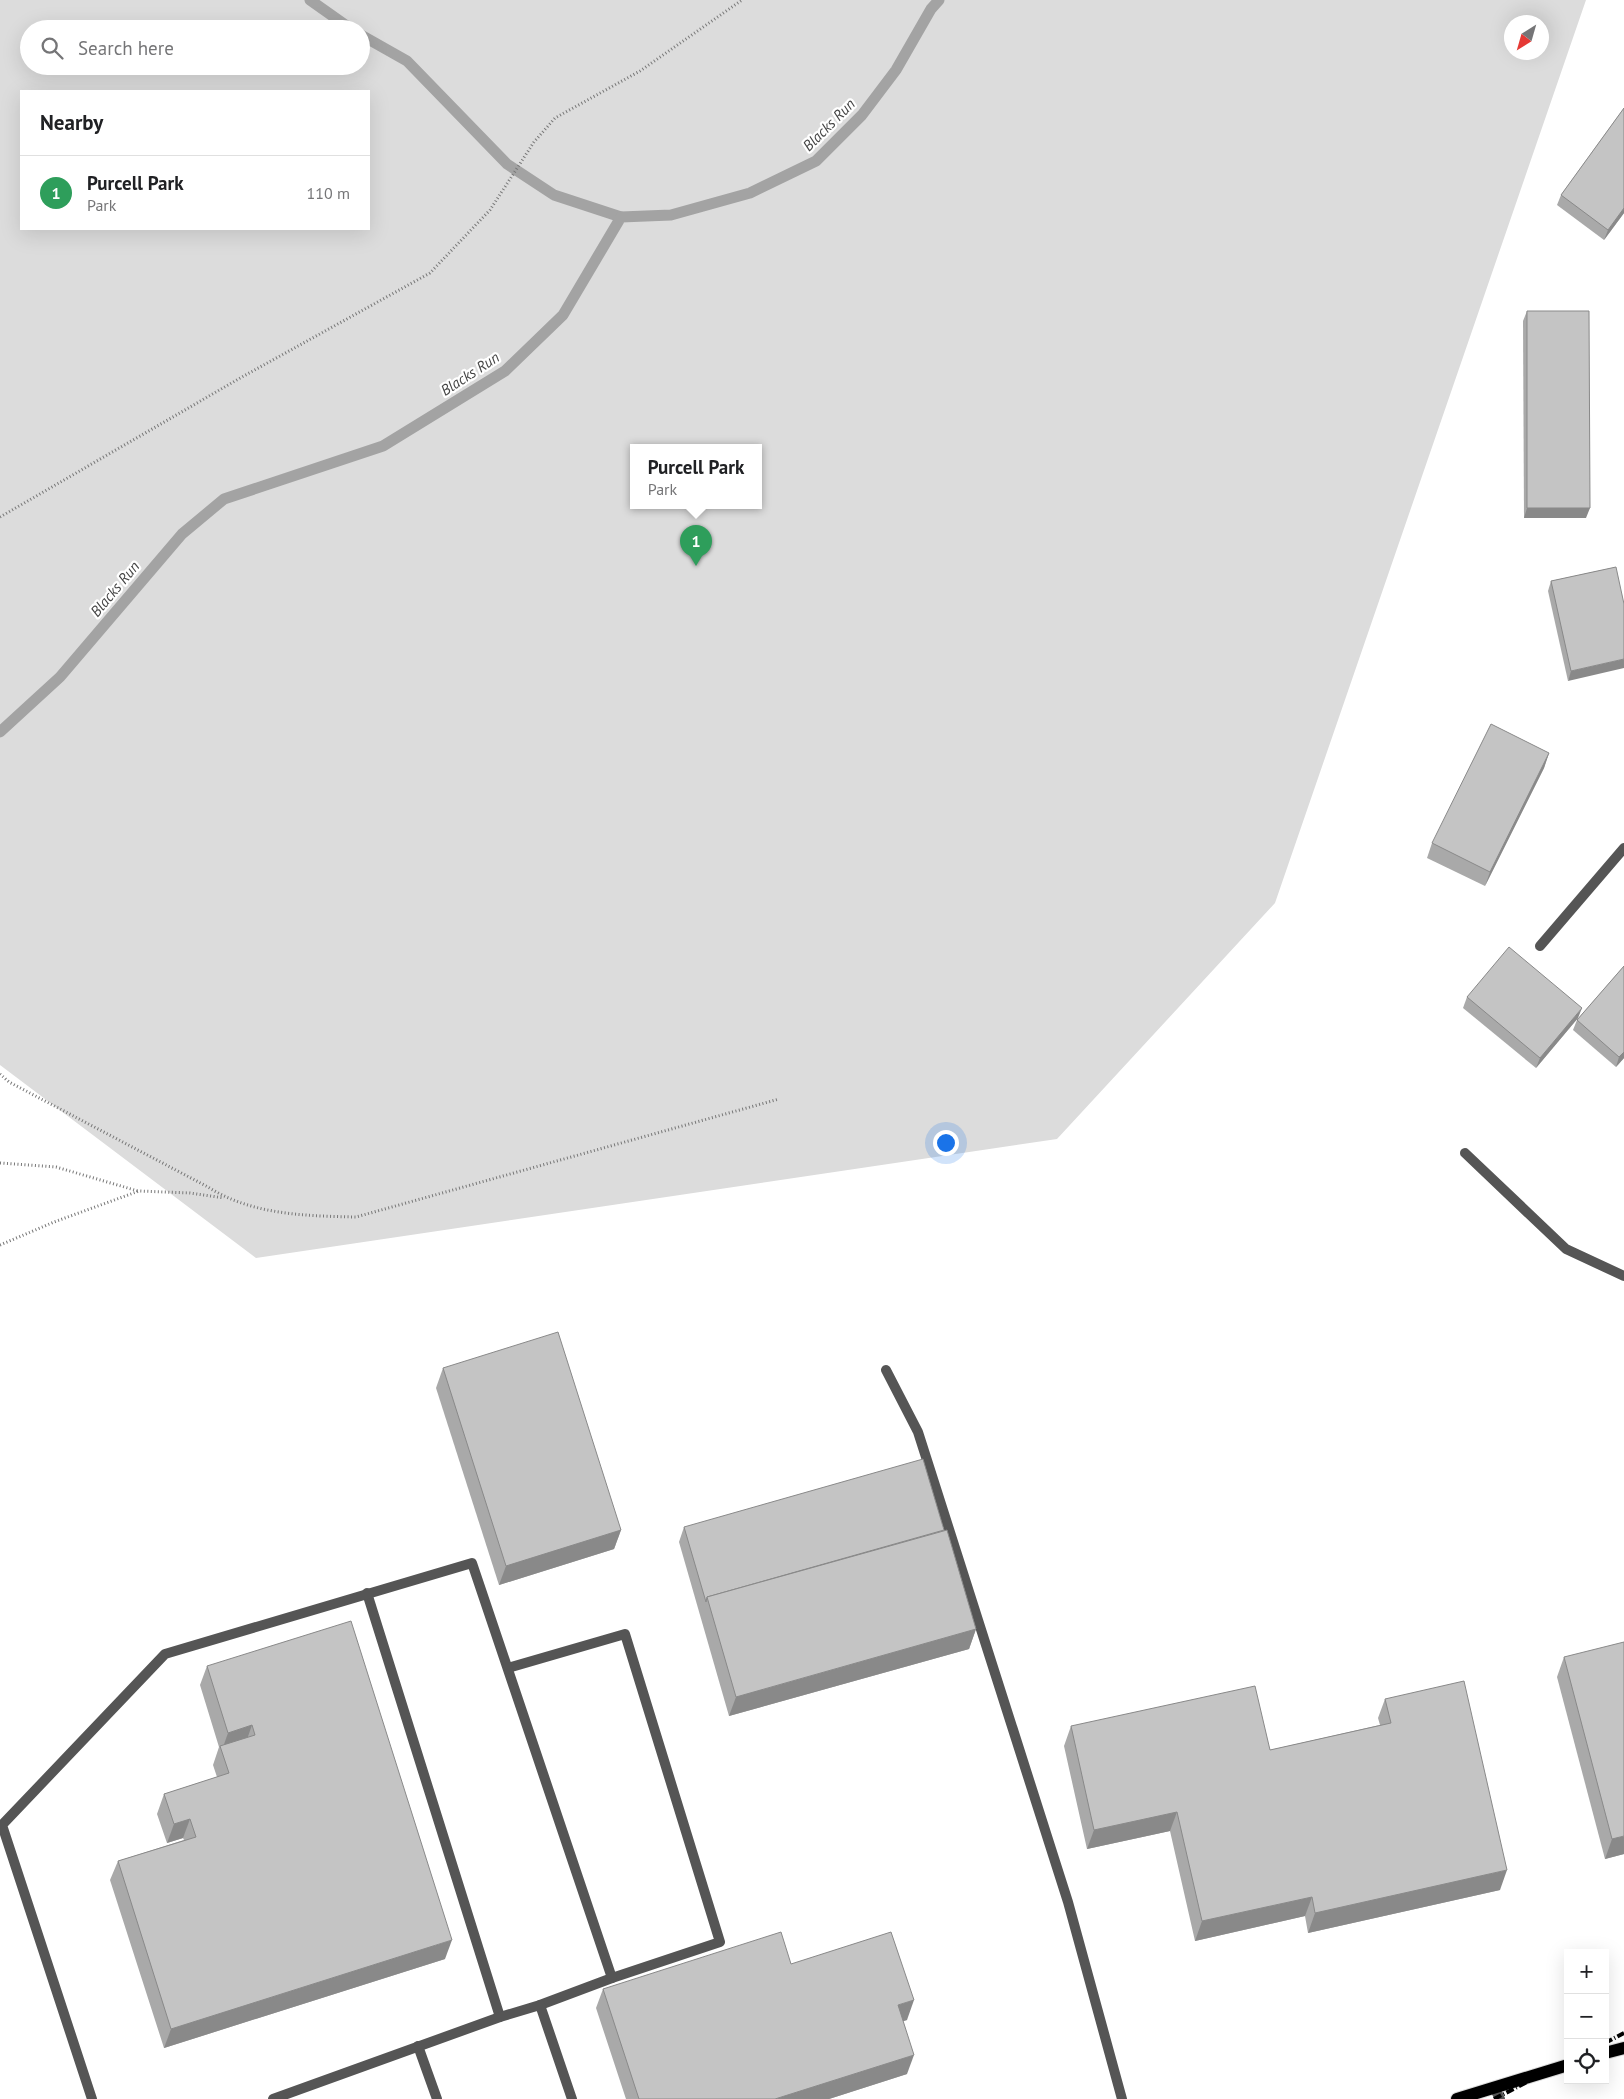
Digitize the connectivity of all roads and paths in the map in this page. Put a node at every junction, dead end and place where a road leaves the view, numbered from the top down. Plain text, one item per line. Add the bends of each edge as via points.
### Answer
1 (742, 0) edge
2 (0, 517) edge
3 (1624, 848) edge
4 (1540, 946) dead end
5 (0, 1074) edge
6 (779, 1099) dead end
7 (1465, 1152) dead end
8 (0, 1162) edge
9 (139, 1192) junction
10 (226, 1198) junction
11 (0, 1245) edge
12 (1624, 1276) edge
13 (886, 1370) dead end
14 (367, 1594) junction
15 (508, 1668) junction
16 (11, 1852) junction
17 (0, 1854) edge
18 (612, 1978) junction
19 (540, 2004) junction
20 (500, 2017) junction
21 (418, 2046) junction
22 (1624, 2048) edge
23 (1609, 2053) edge
24 (1564, 2066) edge
25 (1494, 2087) junction
26 (306, 2088) junction
27 (92, 2099) edge
28 (272, 2099) edge
29 (309, 2099) edge
30 (437, 2099) edge
31 (572, 2099) edge
32 (1122, 2099) edge
33 (1457, 2099) edge
34 (1500, 2099) edge

1 - 2 path via 640,71 555,118 534,142 490,210 430,273
3 - 4 lane
5 - 10 path via 9,1082
6 - 10 path via 356,1217 288,1215
7 - 12 lane via 1566,1249
8 - 9 path via 56,1167
9 - 10 path via 190,1193
9 - 11 path
13 - 32 lane via 918,1432 1068,1902
14 - 15 lane via 472,1563
14 - 16 lane via 165,1654 2,1825
14 - 20 lane
15 - 18 lane
15 - 18 lane via 625,1634 720,1942
16 - 17 lane
16 - 27 lane
18 - 19 lane
19 - 20 lane
19 - 31 lane
20 - 21 lane
21 - 26 lane
21 - 30 lane
22 - 23 main road
24 - 25 main road
25 - 33 main road
25 - 34 lane
26 - 28 lane
26 - 29 lane

